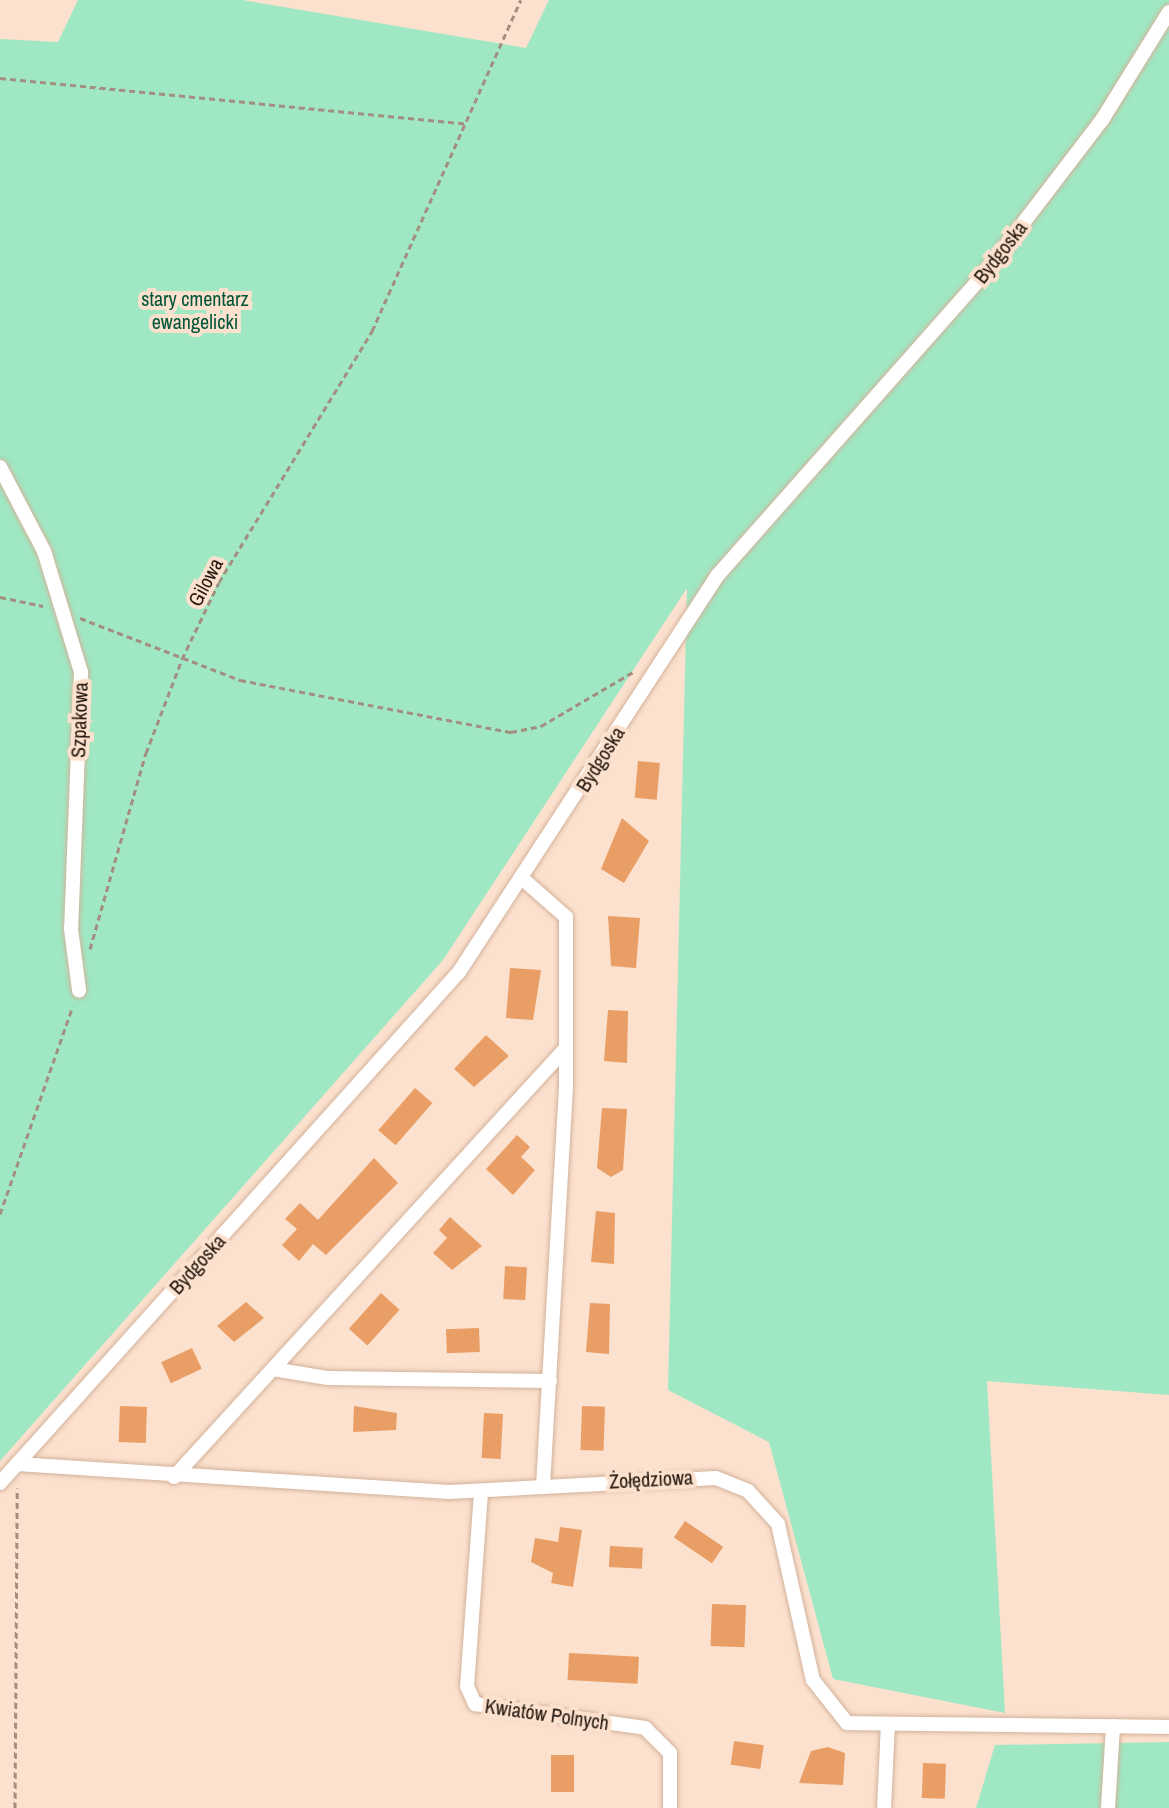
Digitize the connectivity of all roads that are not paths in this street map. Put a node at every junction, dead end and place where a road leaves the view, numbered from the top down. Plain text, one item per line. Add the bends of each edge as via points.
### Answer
1 (1169, 12) edge
2 (0, 467) edge
3 (524, 880) junction
4 (79, 990) road end
5 (566, 1048) junction
6 (273, 1369) junction
7 (550, 1381) junction
8 (17, 1464) junction
9 (174, 1477) junction
10 (0, 1483) edge
11 (543, 1487) junction
12 (481, 1492) junction
13 (888, 1724) junction
14 (1113, 1726) junction
15 (1169, 1727) edge
16 (670, 1808) edge
17 (884, 1808) edge
18 (1108, 1808) edge

1 - 3 street, Bydgoska via 1102,120 985,273 738,551 656,669
2 - 4 street, Szpakowa via 44,551 82,682 71,929
3 - 5 street via 566,917
3 - 8 street, Bydgoska via 459,972
5 - 6 street
5 - 7 street
6 - 7 street via 328,1378
6 - 9 street
7 - 11 street
8 - 9 street, Żołędziowa
8 - 10 street, Bydgoska
9 - 12 street, Żołędziowa
11 - 12 street, Żołędziowa
11 - 13 street, Żołędziowa via 697,1475 748,1491 784,1540 813,1680 827,1707 847,1723
12 - 16 street, Kwiatów Polnych via 467,1686 475,1704 645,1728 670,1753
13 - 14 street, Żołędziowa
13 - 17 street
14 - 15 street, Żołędziowa
14 - 18 street

